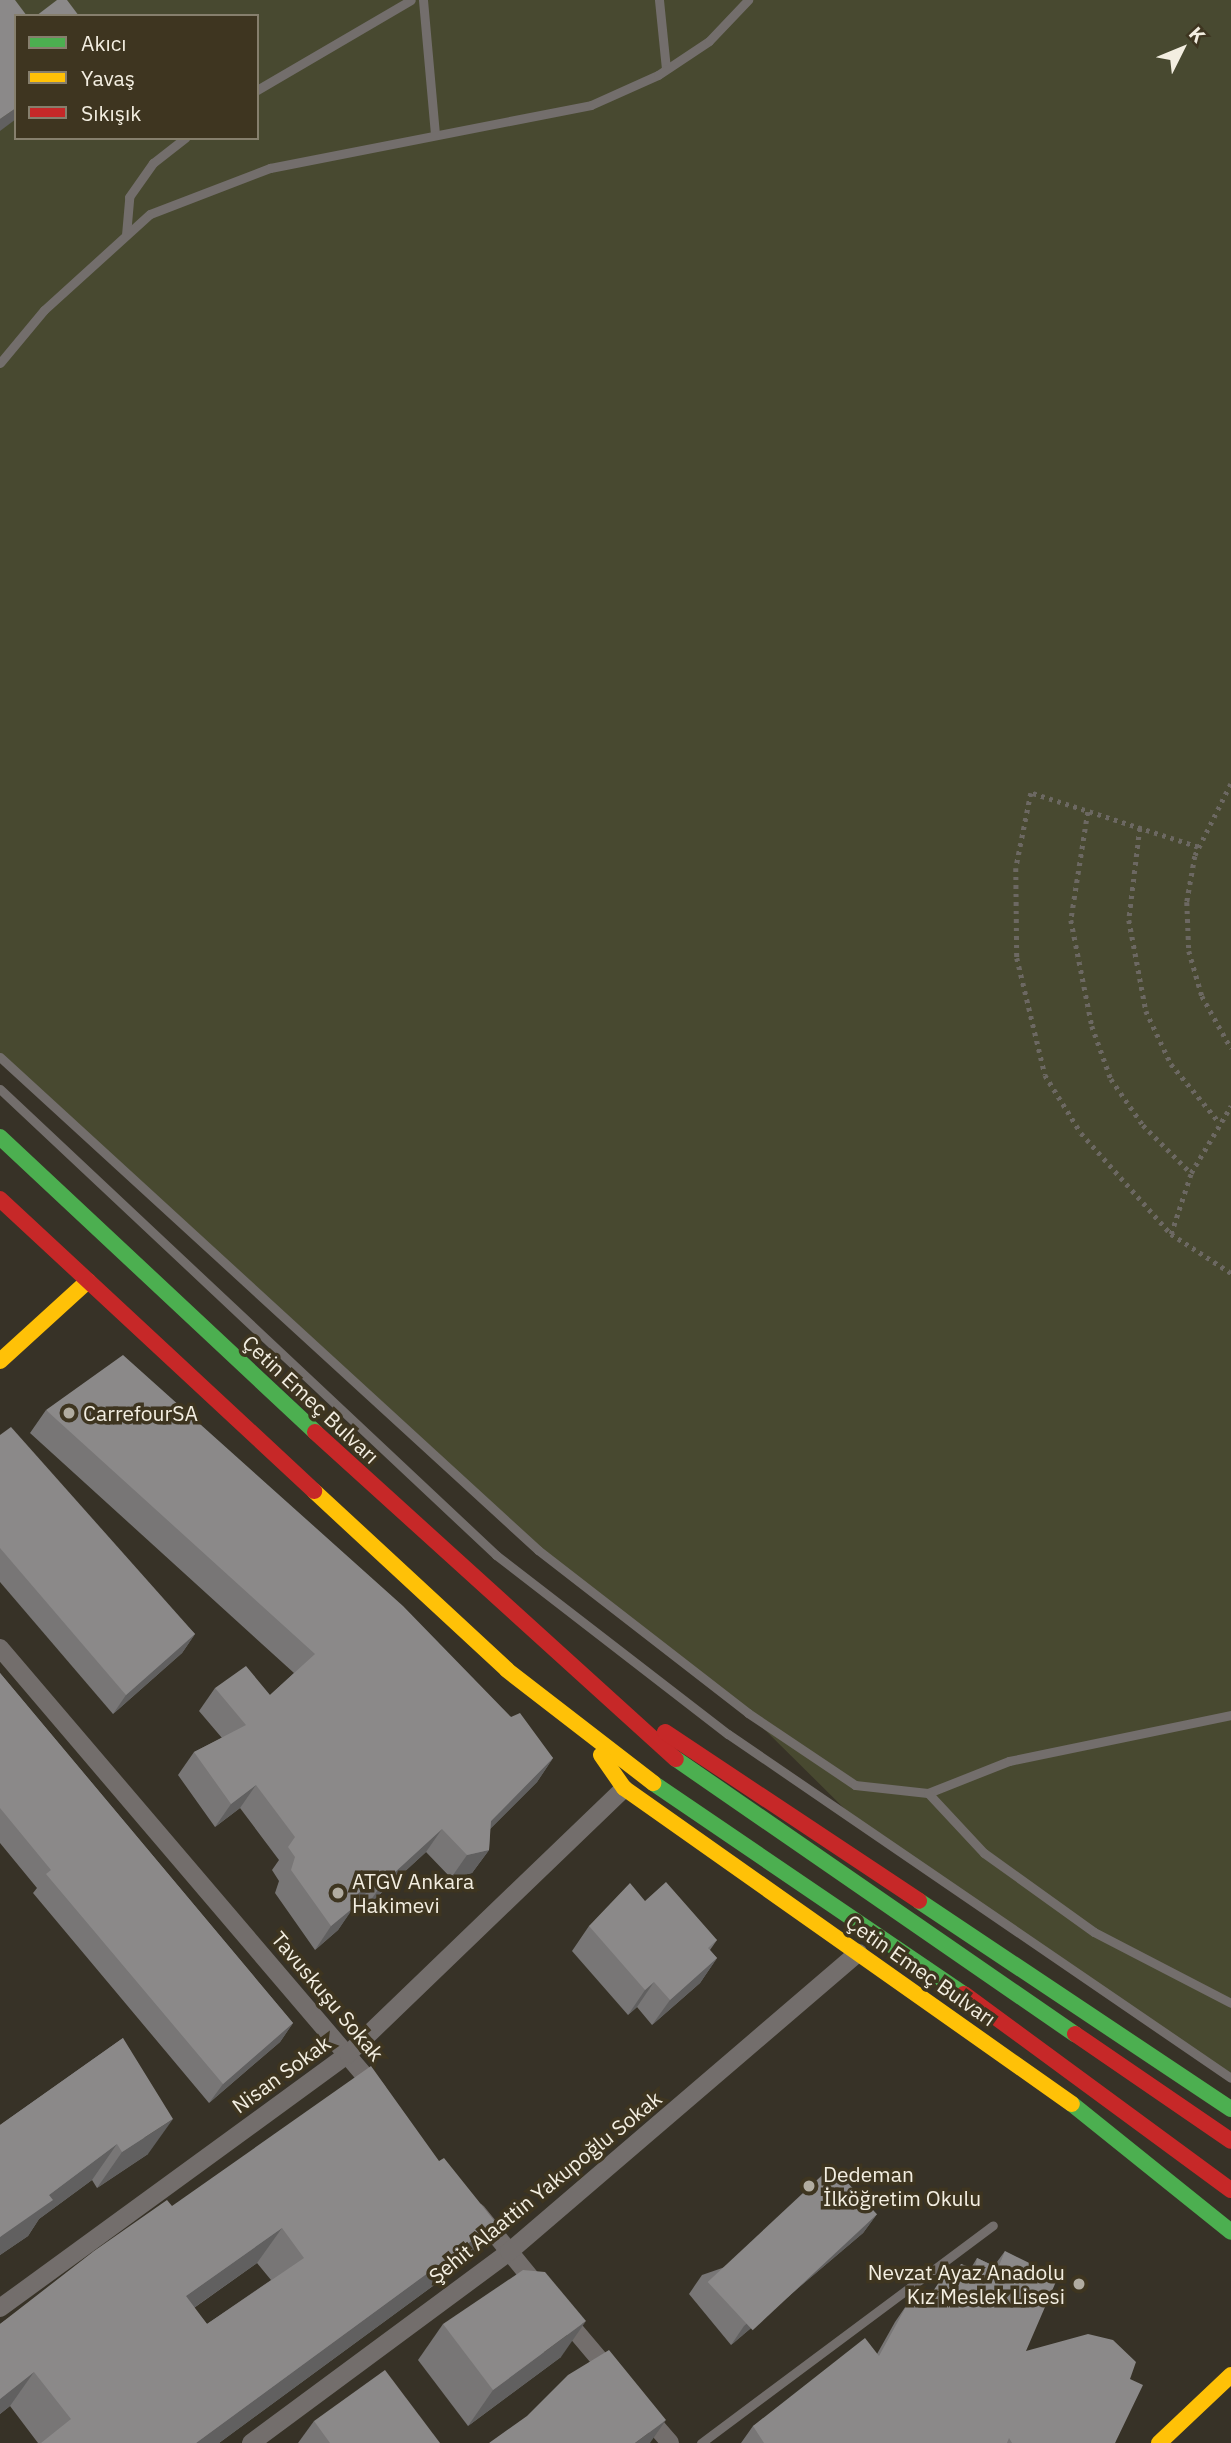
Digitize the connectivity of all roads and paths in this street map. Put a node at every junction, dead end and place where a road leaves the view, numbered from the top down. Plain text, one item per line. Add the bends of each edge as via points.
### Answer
1 (411, 0) edge
2 (423, 0) edge
3 (659, 0) edge
4 (748, 0) edge
5 (666, 69) junction
6 (259, 89) edge
7 (435, 134) junction
8 (182, 140) edge
9 (126, 236) junction
10 (0, 363) edge
11 (1231, 783) edge
12 (1088, 812) junction
13 (1140, 828) junction
14 (1198, 847) junction
15 (1231, 1048) edge
16 (0, 1057) edge
17 (0, 1089) edge
18 (1231, 1106) edge
19 (1219, 1122) junction
20 (0, 1137) edge
21 (1191, 1173) junction
22 (0, 1199) edge
23 (1171, 1234) junction
24 (1231, 1273) edge
25 (88, 1281) junction
26 (0, 1361) edge
27 (0, 1648) edge
28 (595, 1690) junction
29 (1231, 1715) edge
30 (592, 1741) junction
31 (624, 1788) junction
32 (928, 1793) junction
33 (858, 1953) junction
34 (1231, 2003) edge
35 (348, 2054) junction
36 (1231, 2078) edge
37 (390, 2106) edge
38 (1231, 2109) edge
39 (1231, 2141) edge
40 (1231, 2190) edge
41 (467, 2200) edge
42 (993, 2225) dead end
43 (1231, 2232) edge
44 (509, 2252) junction
45 (0, 2308) edge
46 (1231, 2375) edge
47 (251, 2443) edge
48 (670, 2443) edge
49 (701, 2443) edge
50 (1159, 2443) edge

1 - 6 lane
2 - 7 lane
3 - 5 lane
4 - 5 lane via 709,41
5 - 7 lane via 591,105
7 - 9 lane via 270,168 150,214
8 - 9 lane via 153,163 129,197
9 - 10 lane via 44,310
11 - 14 path
12 - 13 path
12 - 21 path via 1071,920 1092,1026 1111,1079 1143,1125
12 - 23 path via 1031,793 1015,914 1028,1023 1045,1075 1081,1133
13 - 14 path
13 - 19 path via 1129,920 1146,1011 1171,1064
14 - 15 path via 1187,902 1189,951 1202,996
16 - 32 lane via 538,1550 748,1713 855,1785
17 - 36 lane via 496,1555 728,1734
18 - 19 path
19 - 21 path
20 - 28 main road, Çetin Emeç Bulvarı
21 - 23 path
22 - 25 main road, Çetin Emeç Bulvarı
23 - 24 path
25 - 26 main road
25 - 30 main road, Çetin Emeç Bulvarı
27 - 35 street, Tavuskuşu Sokak
28 - 38 main road, Çetin Emeç Bulvarı via 726,1769
28 - 39 main road, Çetin Emeç Bulvarı via 685,1767
29 - 32 lane via 1009,1761
30 - 31 main road, Çetin Emeç Bulvarı
30 - 40 main road, Çetin Emeç Bulvarı via 973,2000
31 - 33 main road, Çetin Emeç Bulvarı
31 - 35 street, Nisan Sokak
32 - 34 lane via 984,1853 1094,1932
33 - 43 main road, Çetin Emeç Bulvarı via 1144,2157
33 - 44 street, Şehit Alaattin Yakupoğlu Sokak
35 - 37 street, Tavuskuşu Sokak
35 - 45 street, Nisan Sokak
41 - 44 street
42 - 49 lane
44 - 47 street, Şehit Alaattin Yakupoğlu Sokak
44 - 48 street
46 - 50 main road

